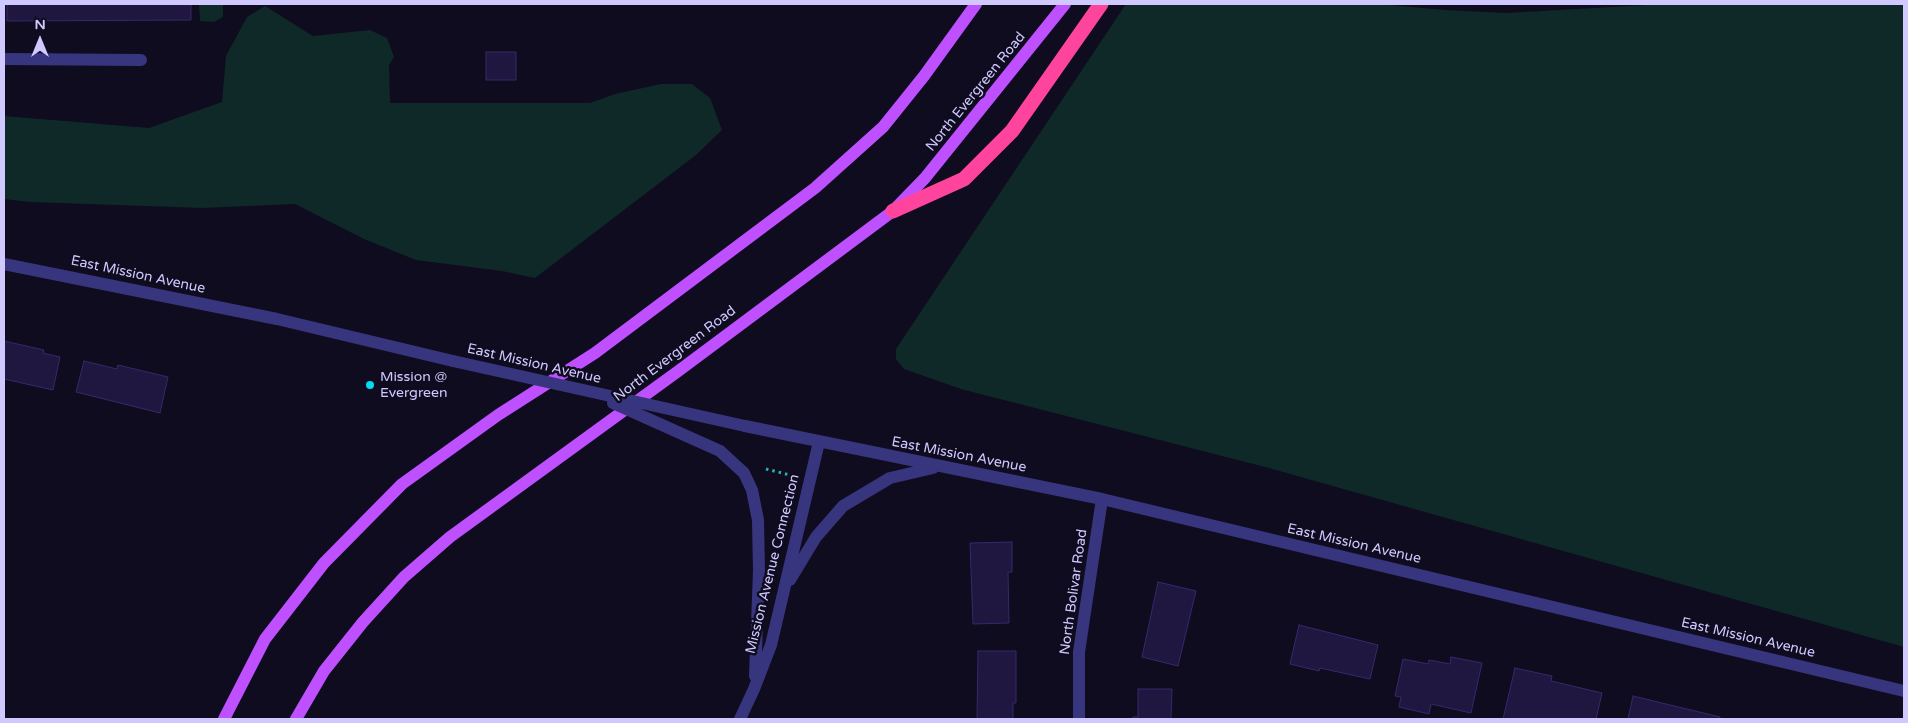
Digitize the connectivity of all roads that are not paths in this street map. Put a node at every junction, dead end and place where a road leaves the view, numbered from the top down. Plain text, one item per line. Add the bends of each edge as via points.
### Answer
1 (976, 4) edge
2 (1065, 4) edge
3 (1101, 4) edge
4 (4, 59) edge
5 (141, 60) dead end
6 (893, 211) junction
7 (4, 264) edge
8 (590, 392) junction
9 (819, 442) junction
10 (938, 467) junction
11 (1102, 499) junction
12 (784, 589) junction
13 (754, 689) junction
14 (1904, 691) edge
15 (224, 719) edge
16 (296, 719) edge
17 (740, 719) edge
18 (1079, 719) edge

1 - 15 main road via 883,127 815,188 595,353 498,415 402,484 324,564 265,639
2 - 6 main road, North Evergreen Road via 926,178
3 - 6 highway via 1012,131 964,179
4 - 5 street
6 - 16 main road, North Evergreen Road via 450,537 404,577 363,622 324,671
7 - 8 street, East Mission Avenue, bridge via 277,320
8 - 9 street, East Mission Avenue, bridge
8 - 13 street, bridge via 720,452 744,473 752,490 758,520
9 - 10 street, East Mission Avenue
9 - 12 street, Mission Avenue Connection
10 - 11 street, East Mission Avenue
10 - 12 street via 890,478 843,506 816,537
11 - 14 street, East Mission Avenue
11 - 18 street, North Bolivar Road via 1079,652
12 - 13 street, Mission Avenue Connection via 771,645
13 - 17 street, Mission Avenue Connection

